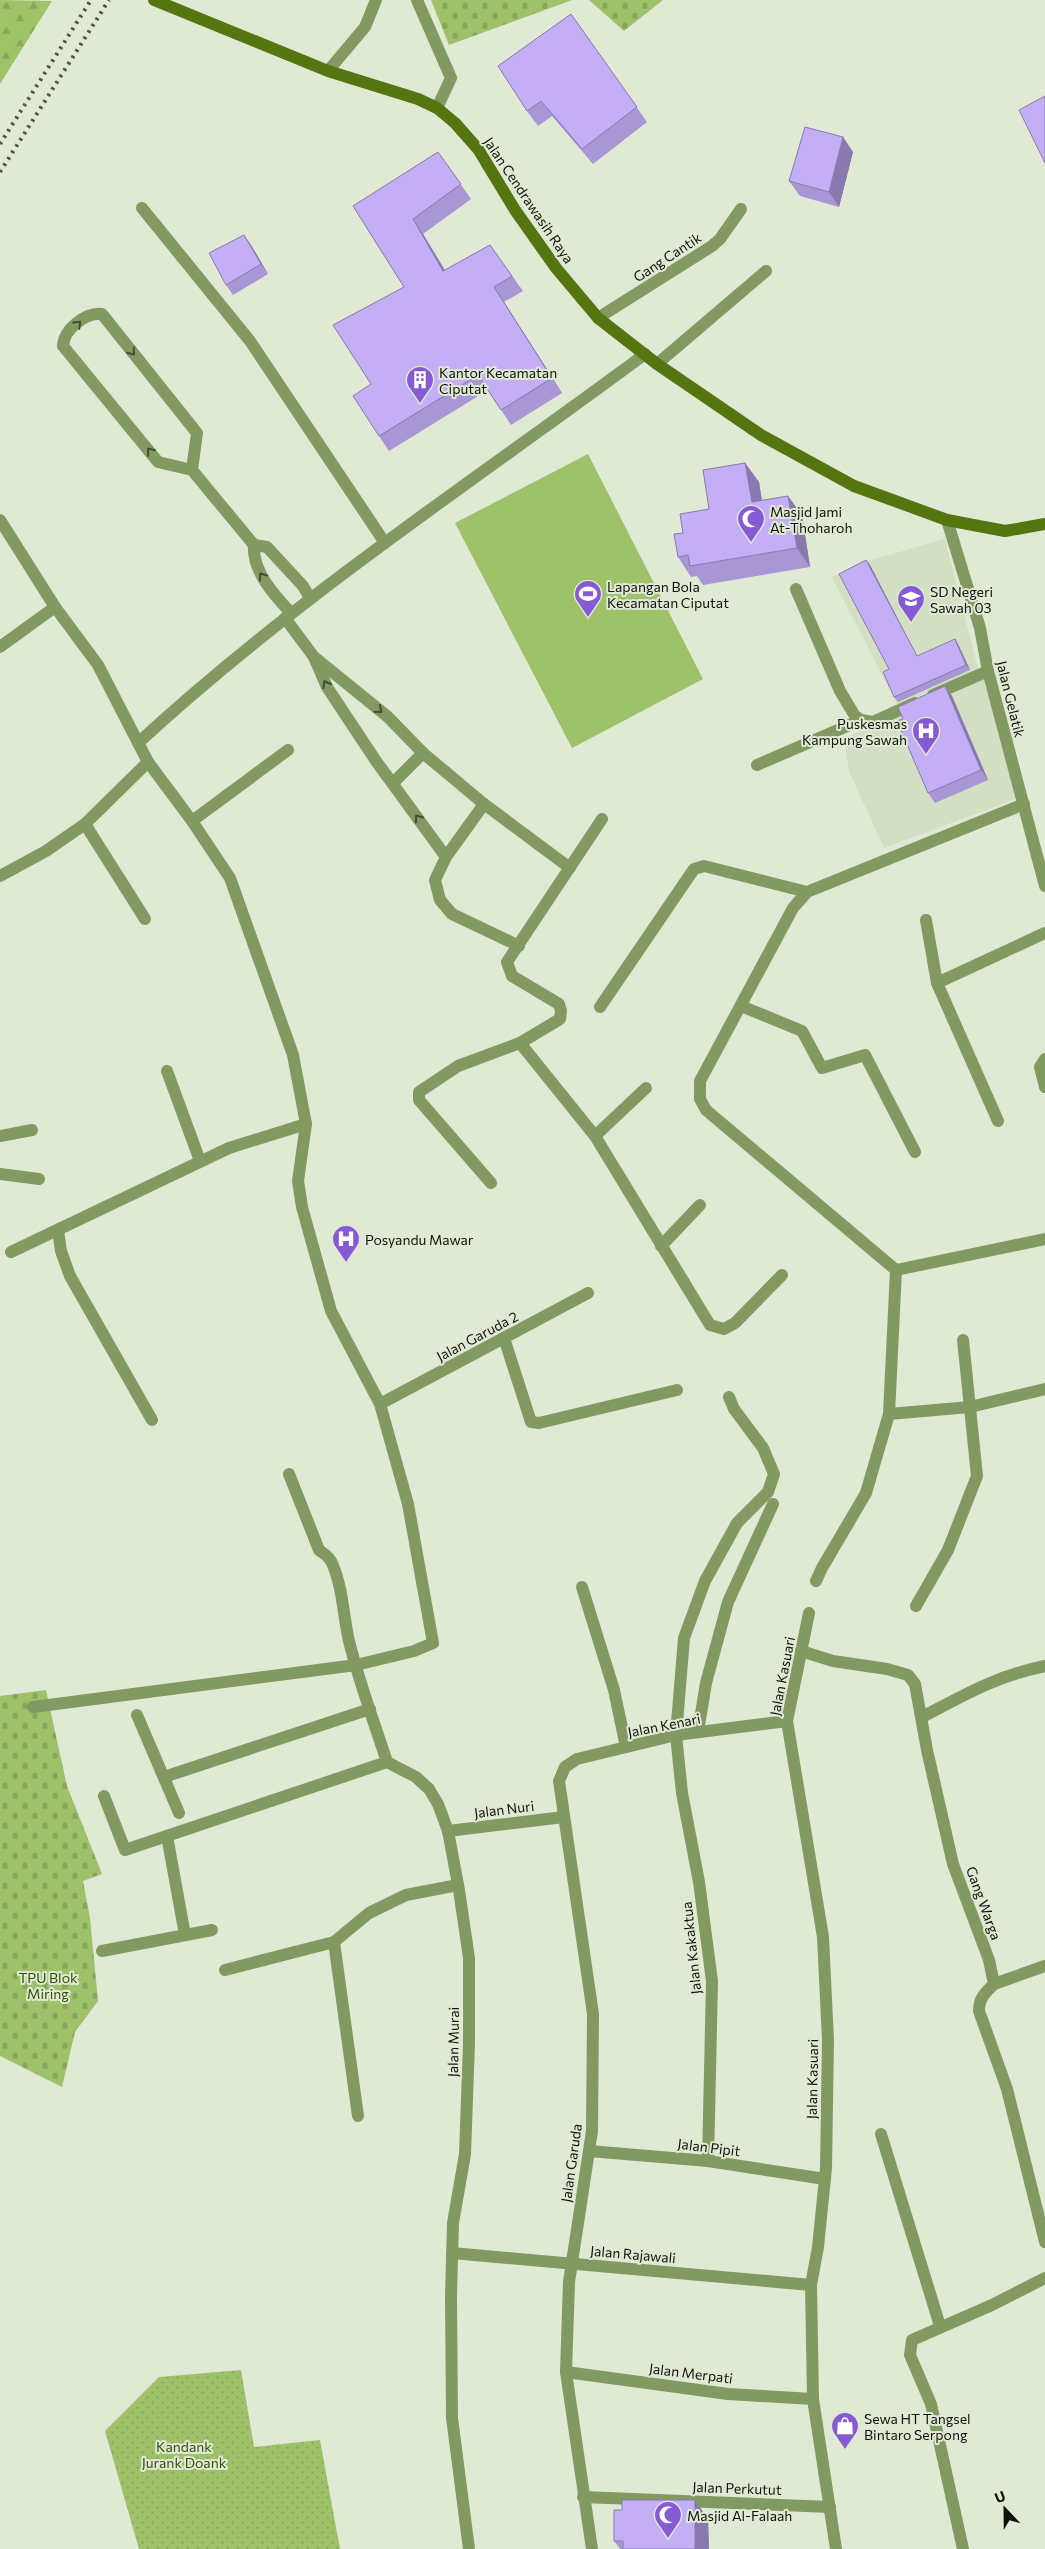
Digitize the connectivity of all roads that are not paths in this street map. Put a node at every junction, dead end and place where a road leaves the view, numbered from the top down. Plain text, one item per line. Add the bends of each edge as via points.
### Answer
1 (376, 0) edge
2 (417, 0) edge
3 (158, 2) edge
4 (328, 70) junction
5 (437, 108) junction
6 (142, 208) dead end
7 (740, 209) dead end
8 (766, 271) dead end
9 (598, 318) junction
10 (645, 354) junction
11 (657, 364) junction
12 (192, 470) junction
13 (0, 520) edge
14 (947, 520) junction
15 (1045, 524) edge
16 (385, 543) junction
17 (254, 545) junction
18 (796, 589) dead end
19 (310, 598) junction
20 (55, 607) junction
21 (288, 616) junction
22 (0, 648) edge
23 (314, 657) junction
24 (988, 671) junction
25 (861, 720) junction
26 (138, 743) junction
27 (288, 750) dead end
28 (423, 753) junction
29 (148, 762) junction
30 (757, 766) dead end
31 (393, 783) junction
32 (484, 804) junction
33 (1024, 804) junction
34 (602, 819) dead end
35 (192, 821) junction
36 (85, 824) junction
37 (446, 858) junction
38 (570, 868) junction
39 (0, 876) edge
40 (1045, 886) edge
41 (807, 892) junction
42 (145, 919) dead end
43 (926, 920) dead end
44 (1045, 933) edge
45 (519, 946) junction
46 (937, 983) junction
47 (741, 1006) junction
48 (600, 1007) dead end
49 (520, 1043) junction
50 (1045, 1059) edge
51 (167, 1071) dead end
52 (1045, 1087) edge
53 (646, 1088) dead end
54 (998, 1121) dead end
55 (306, 1124) junction
56 (32, 1130) dead end
57 (0, 1136) edge
58 (595, 1136) junction
59 (916, 1152) dead end
60 (200, 1162) junction
61 (0, 1174) edge
62 (39, 1179) dead end
63 (491, 1183) dead end
64 (700, 1205) dead end
65 (58, 1230) junction
66 (1045, 1239) edge
67 (661, 1246) junction
68 (11, 1252) dead end
69 (896, 1270) junction
70 (782, 1275) dead end
71 (588, 1294) dead end
72 (504, 1338) junction
73 (963, 1340) dead end
74 (1045, 1389) edge
75 (677, 1390) dead end
76 (729, 1397) dead end
77 (380, 1404) junction
78 (970, 1407) junction
79 (889, 1414) junction
80 (152, 1420) dead end
81 (289, 1474) dead end
82 (774, 1504) dead end
83 (816, 1581) dead end
84 (582, 1587) dead end
85 (916, 1606) dead end
86 (809, 1612) dead end
87 (801, 1652) junction
88 (356, 1665) junction
89 (1045, 1666) edge
90 (33, 1708) dead end
91 (370, 1709) junction
92 (137, 1715) dead end
93 (922, 1717) junction
94 (787, 1721) junction
95 (698, 1732) junction
96 (676, 1735) junction
97 (626, 1747) junction
98 (387, 1762) junction
99 (164, 1777) junction
100 (559, 1781) joint
101 (104, 1796) dead end
102 (179, 1813) dead end
103 (564, 1817) junction
104 (448, 1831) junction
105 (167, 1836) junction
106 (458, 1885) junction
107 (212, 1930) dead end
108 (185, 1935) junction
109 (334, 1942) junction
110 (102, 1951) dead end
111 (1045, 1966) edge
112 (225, 1970) dead end
113 (994, 1984) junction
114 (358, 2116) dead end
115 (881, 2134) dead end
116 (589, 2151) junction
117 (708, 2161) junction
118 (825, 2179) junction
119 (1045, 2242) edge
120 (452, 2253) junction
121 (571, 2264) junction
122 (1045, 2278) edge
123 (811, 2285) junction
124 (940, 2326) junction
125 (566, 2372) junction
126 (812, 2399) junction
127 (584, 2497) junction
128 (830, 2507) junction
129 (469, 2549) edge
130 (592, 2549) edge
131 (836, 2549) edge
132 (963, 2549) edge

1 - 4 street via 365,27
2 - 5 street via 451,78
3 - 4 main road, Jalan Cendrawasih Raya
4 - 5 main road, Jalan Cendrawasih Raya
5 - 9 main road, Jalan Cendrawasih Raya via 478,149 546,254
6 - 16 street via 250,341
7 - 9 street, Gang Cantik via 712,246
8 - 11 street
9 - 10 main road, Jalan Cendrawasih Raya
10 - 11 main road, Jalan Cendrawasih Raya
10 - 16 street
11 - 14 main road, Jalan Cendrawasih Raya via 761,435 854,486
12 -> 12 street via 158,462 63,346 67,334 87,315 102,314 197,433
12 - 17 street
13 - 20 street
14 - 15 main road, Jalan Cendrawasih Raya via 1005,530
14 - 24 street, Jalan Gelatik via 980,628
16 - 19 street
17 - 19 street via 267,547
21 -> 17 street via 252,559
18 - 25 street via 840,691 855,716
19 - 21 street
20 - 22 street
20 - 26 street via 98,665
21 - 23 street
21 - 26 street
23 -> 28 street via 388,717
31 -> 23 street via 327,687
24 - 25 street via 873,722
24 - 33 street, Jalan Gelatik
25 - 30 street
26 - 29 street
27 - 35 street
28 - 31 street
28 - 32 street
29 - 35 street
29 - 36 street
37 -> 31 street
32 - 37 street
32 - 38 street
33 - 40 street, Jalan Gelatik
33 - 41 street
34 - 38 street
35 - 55 street via 230,878 293,1055
36 - 39 street via 46,852
36 - 42 street
37 - 45 street via 435,880 440,900 452,914
38 - 45 street
41 - 47 street via 793,908
41 - 48 street via 704,866 694,869
43 - 46 street
44 - 46 street
45 - 49 street via 507,962 512,976 559,1004 561,1011 560,1019
46 - 54 street
47 - 59 street via 802,1031 822,1068 865,1054
47 - 69 street via 700,1081 700,1099 706,1110
49 - 58 street
49 - 63 street via 458,1066 419,1092 418,1096
50 - 52 street via 1040,1067
51 - 60 street
53 - 58 street
55 - 60 street via 229,1148
55 - 77 street via 298,1181 305,1216 331,1311
56 - 57 street
58 - 67 street
60 - 65 street
61 - 62 street
64 - 67 street
65 - 68 street
65 - 80 street via 70,1276
66 - 69 street
67 - 70 street via 710,1326 724,1329 735,1323
69 - 79 street
71 - 72 street, Jalan Garuda 2
72 - 75 street via 531,1422
72 - 77 street, Jalan Garuda 2
73 - 78 street
74 - 78 street
76 - 96 street, Jalan Kakaktua via 763,1448 774,1474 768,1492 737,1523 705,1581 684,1638
77 - 88 street via 408,1504 433,1643
78 - 79 street
78 - 85 street via 977,1476 948,1550
79 - 83 street via 866,1493
81 - 88 street via 319,1550 332,1562 341,1589
82 - 95 street via 728,1602 706,1683
84 - 97 street via 614,1690
86 - 87 street, Jalan Kasuari
87 - 93 street, Gang Warga via 908,1675 916,1684
87 - 94 street, Jalan Kasuari
88 - 90 street
88 - 91 street
89 - 93 street via 980,1685
91 - 98 street
91 - 99 street
92 - 99 street
93 - 113 street, Gang Warga via 953,1864 989,1960
94 - 95 street, Jalan Kenari
94 - 118 street, Jalan Kasuari via 823,1937 828,2040
95 - 96 street, Jalan Kenari
96 - 97 street, Jalan Kenari
96 - 117 street, Jalan Kakaktua via 712,1980
97 - 100 street, Jalan Kenari via 577,1759 565,1767
98 - 104 street, Jalan Murai via 429,1789
98 - 105 street
99 - 102 street
100 - 103 street, Jalan Garuda
101 - 105 street via 125,1850
103 - 104 street, Jalan Nuri
103 - 116 street, Jalan Garuda via 593,2014
104 - 106 street, Jalan Murai
105 - 108 street
106 - 109 street via 406,1895 369,1913
106 - 120 street, Jalan Murai via 469,1958 469,2043 465,2154 452,2223
107 - 108 street
108 - 110 street
109 - 112 street
109 - 114 street
111 - 113 street
113 - 119 street via 982,1995 979,2011 1007,2089
115 - 124 street
116 - 117 street, Jalan Pipit
116 - 121 street, Jalan Garuda
117 - 118 street, Jalan Pipit
118 - 123 street, Jalan Kasuari
120 - 121 street, Jalan Rajawali
120 - 129 street, Jalan Murai via 452,2418
121 - 123 street, Jalan Rajawali
121 - 125 street, Jalan Garuda
122 - 124 street via 992,2305
123 - 126 street, Jalan Kasuari
124 - 132 street via 912,2340 910,2355 931,2404
125 - 126 street, Jalan Merpati via 728,2394
125 - 127 street, Jalan Garuda
126 - 128 street, Jalan Kasuari
127 - 128 street, Jalan Perkutut
127 - 130 street, Jalan Garuda
128 - 131 street, Jalan Kasuari

